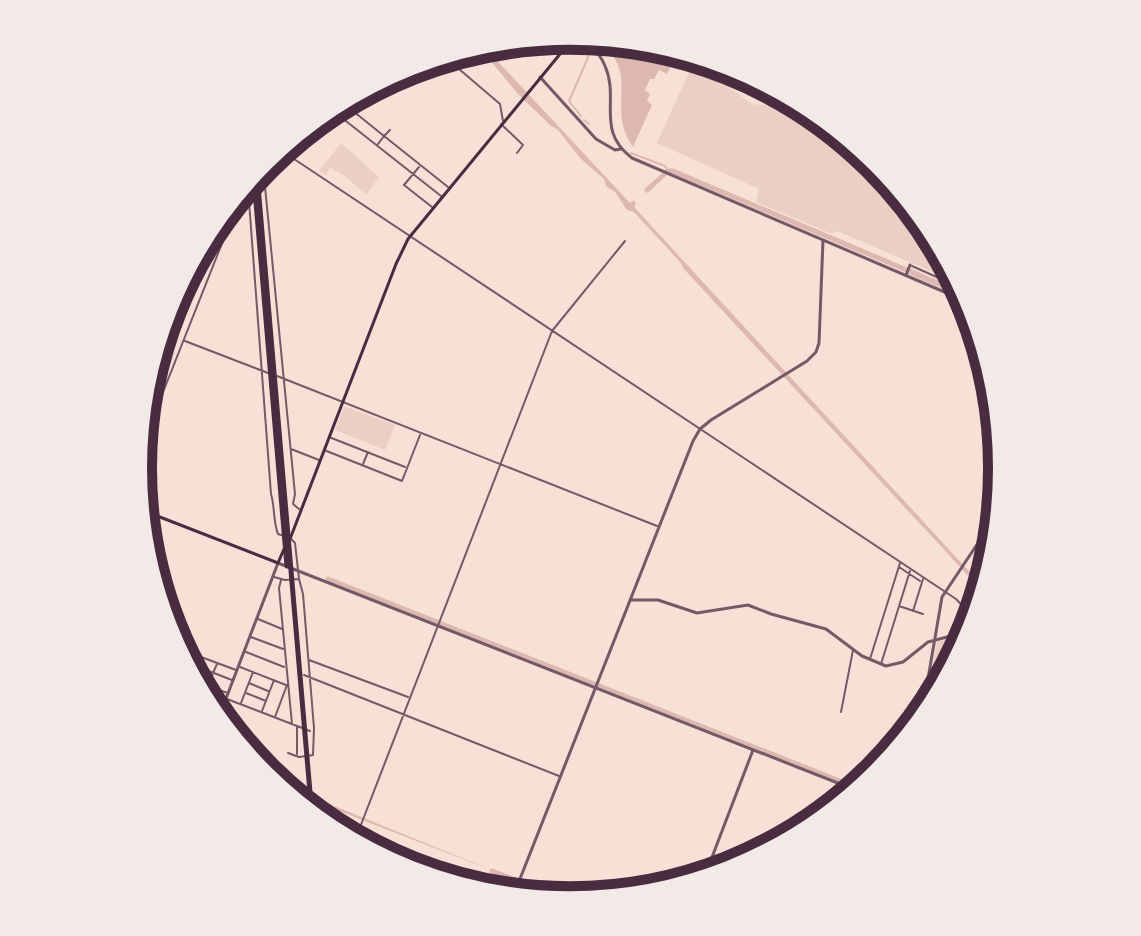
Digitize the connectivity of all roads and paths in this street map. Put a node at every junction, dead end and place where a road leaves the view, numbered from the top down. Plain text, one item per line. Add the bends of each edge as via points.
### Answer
1 (563, 50) edge
2 (594, 51) edge
3 (459, 69) dead end
4 (540, 77) junction
5 (353, 111) edge
6 (342, 118) edge
7 (502, 122) junction
8 (390, 130) dead end
9 (384, 136) junction
10 (377, 145) junction
11 (621, 149) junction
12 (517, 153) dead end
13 (291, 157) edge
14 (420, 165) junction
15 (413, 174) junction
16 (264, 183) edge
17 (448, 187) junction
18 (256, 192) edge
19 (441, 196) junction
20 (249, 201) edge
21 (432, 207) junction
22 (228, 230) edge
23 (269, 237) junction
24 (410, 237) junction
25 (252, 239) junction
26 (823, 240) junction
27 (625, 241) dead end
28 (908, 270) junction
29 (945, 282) edge
30 (949, 292) edge
31 (274, 293) junction
32 (256, 296) junction
33 (552, 331) junction
34 (258, 336) junction
35 (264, 338) dead end
36 (275, 340) dead end
37 (184, 341) junction
38 (280, 342) junction
39 (261, 370) junction
40 (269, 373) dead end
41 (277, 376) dead end
42 (284, 379) junction
43 (342, 402) junction
44 (157, 408) edge
45 (264, 413) junction
46 (271, 415) dead end
47 (282, 418) dead end
48 (287, 420) junction
49 (700, 429) junction
50 (421, 433) junction
51 (328, 437) junction
52 (267, 449) junction
53 (290, 449) junction
54 (274, 450) dead end
55 (323, 450) junction
56 (368, 452) junction
57 (285, 453) dead end
58 (290, 454) junction
59 (319, 460) junction
60 (500, 464) junction
61 (363, 465) junction
62 (407, 467) junction
63 (988, 468) edge
64 (300, 510) junction
65 (155, 515) edge
66 (276, 518) junction
67 (985, 520) edge
68 (296, 522) junction
69 (658, 526) junction
70 (983, 532) edge
71 (290, 538) junction
72 (278, 563) junction
73 (898, 564) junction
74 (298, 569) junction
75 (909, 572) junction
76 (273, 577) junction
77 (299, 579) junction
78 (921, 579) junction
79 (281, 580) junction
80 (890, 589) junction
81 (945, 592) junction
82 (902, 593) junction
83 (629, 600) junction
84 (898, 606) junction
85 (964, 607) edge
86 (913, 611) junction
87 (923, 614) dead end
88 (257, 619) junction
89 (437, 623) junction
90 (283, 630) junction
91 (290, 634) dead end
92 (877, 634) junction
93 (954, 635) edge
94 (250, 636) junction
95 (301, 637) dead end
96 (889, 637) junction
97 (306, 639) junction
98 (935, 639) junction
99 (285, 650) junction
100 (853, 650) junction
101 (245, 651) junction
102 (197, 655) edge
103 (308, 660) junction
104 (869, 660) junction
105 (217, 663) junction
106 (881, 665) junction
107 (238, 669) junction
108 (286, 669) junction
109 (205, 670) edge
110 (293, 671) dead end
111 (253, 672) junction
112 (213, 673) junction
113 (304, 675) dead end
114 (309, 677) junction
115 (210, 679) edge
116 (233, 680) junction
117 (274, 680) junction
118 (249, 683) junction
119 (595, 685) junction
120 (927, 685) edge
121 (288, 686) junction
122 (216, 689) edge
123 (269, 692) junction
124 (228, 693) junction
125 (245, 693) junction
126 (408, 697) junction
127 (225, 699) joint
128 (266, 701) junction
129 (240, 704) junction
130 (261, 712) junction
131 (841, 712) dead end
132 (402, 713) junction
133 (275, 718) junction
134 (292, 724) junction
135 (297, 726) junction
136 (312, 732) junction
137 (753, 750) junction
138 (288, 753) dead end
139 (297, 756) junction
140 (560, 777) junction
141 (843, 785) edge
142 (308, 793) edge
143 (358, 828) edge
144 (710, 862) edge
145 (519, 882) edge

1 - 4 main road
2 - 11 street via 606,68 610,125
3 - 7 street via 501,106
4 - 7 main road
4 - 11 street via 596,139
5 - 9 street
6 - 10 street
7 - 12 street via 523,145
7 - 17 main road
8 - 9 street
9 - 10 street
9 - 14 street
10 - 15 street
11 - 26 street
13 - 24 street
14 - 15 street
14 - 17 street
15 - 19 street
15 - 21 street via 404,185
16 - 23 street
17 - 19 main road
18 - 142 highway
19 - 21 main road
20 - 25 street
21 - 24 main road
22 - 37 street
23 - 25 street
23 - 31 street
24 - 33 street
24 - 43 main road
25 - 32 street
26 - 28 street
26 - 49 street via 818,348 811,359
27 - 33 street
28 - 29 street
28 - 30 street
31 - 32 street
31 - 38 street
32 - 34 street
33 - 49 street
33 - 60 street
34 - 35 street
34 - 39 street
36 - 38 street
37 - 39 street
37 - 44 street
38 - 42 street
39 - 40 street
39 - 45 street
41 - 42 street
42 - 43 street
42 - 48 street
43 - 50 street
43 - 51 main road
45 - 46 street
45 - 52 street
47 - 48 street
48 - 53 street
49 - 69 street
49 - 73 street
50 - 60 street
50 - 62 street
51 - 55 main road
51 - 56 street
52 - 54 street
52 - 66 street
53 - 58 street
53 - 59 street
55 - 59 main road
55 - 61 street
56 - 61 street
56 - 62 street
57 - 58 street
58 - 64 street via 293,504
59 - 64 main road
60 - 69 street
60 - 89 street
61 - 62 street via 402,481
63 - 67 street
64 - 68 main road
65 - 72 main road
66 - 68 street
66 - 71 street via 278,534
68 - 71 main road
69 - 83 street
70 - 81 street
71 - 72 main road
71 - 74 street
72 - 74 street
72 - 76 street
73 - 75 street
73 - 80 street
74 - 77 street
74 - 89 street
75 - 78 street
75 - 82 street
76 - 79 street
76 - 88 street
77 - 79 street
77 - 97 street
78 - 81 street
78 - 86 street
79 - 90 street
80 - 82 street
80 - 92 street
81 - 85 street
81 - 98 street
82 - 84 street
83 - 100 street via 658,600 697,613 748,605 826,629
83 - 119 street
84 - 86 street
84 - 96 street
86 - 87 street
88 - 90 street
88 - 94 street
89 - 119 street
89 - 126 street
90 - 91 street
90 - 99 street
92 - 96 street
92 - 104 street
93 - 98 street
94 - 99 street
94 - 101 street
95 - 97 street
96 - 106 street
97 - 103 street
98 - 106 street via 898,664
98 - 120 street
99 - 108 street
100 - 104 street
100 - 131 street
101 - 107 street
101 - 108 street
102 - 105 street
103 - 114 street
103 - 126 street
104 - 106 street
105 - 107 street
105 - 112 street
107 - 111 street
107 - 116 street
108 - 110 street
108 - 121 street
109 - 112 street
111 - 117 street
111 - 118 street
112 - 115 street
112 - 116 street
113 - 114 street
114 - 132 street
114 - 136 street
116 - 124 street
117 - 121 street
117 - 123 street
118 - 123 street
118 - 125 street
119 - 137 street
119 - 140 street
121 - 133 street
121 - 134 street
122 - 124 street
123 - 128 street
124 - 127 street
125 - 128 street
125 - 129 street
126 - 132 street
127 - 129 street
128 - 130 street
129 - 130 street
130 - 133 street
132 - 140 street
132 - 143 street
133 - 134 street
134 - 135 street
135 - 136 street
135 - 139 street
136 - 139 street via 313,755
137 - 141 street
137 - 144 street
138 - 139 street
140 - 145 street

